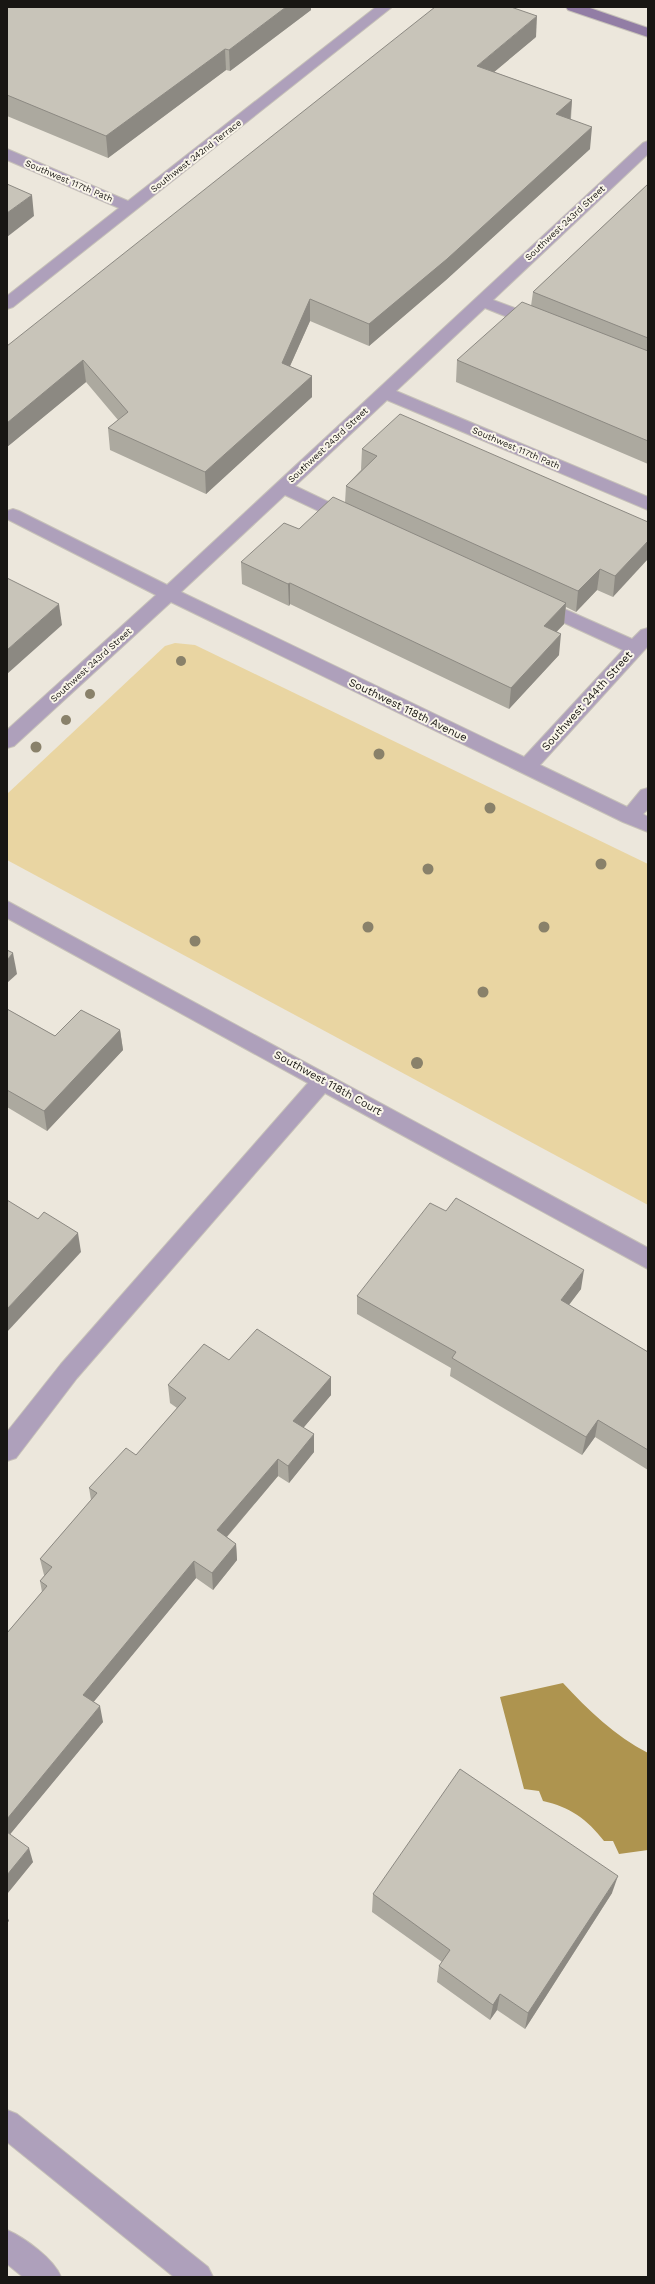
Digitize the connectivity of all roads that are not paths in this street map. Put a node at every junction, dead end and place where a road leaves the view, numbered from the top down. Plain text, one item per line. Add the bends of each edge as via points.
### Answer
1 (385, 7) edge
2 (573, 7) edge
3 (648, 33) edge
4 (648, 146) edge
5 (7, 154) edge
6 (131, 208) junction
7 (482, 301) junction
8 (7, 304) edge
9 (550, 328) edge
10 (384, 392) junction
11 (282, 487) junction
12 (648, 504) edge
13 (13, 515) dead end
14 (363, 524) edge
15 (169, 594) junction
16 (521, 596) edge
17 (648, 634) edge
18 (635, 648) junction
19 (7, 741) edge
20 (526, 767) junction
21 (648, 795) edge
22 (630, 817) junction
23 (648, 825) edge
24 (7, 908) edge
25 (324, 1081) junction
26 (648, 1259) edge
27 (7, 1450) edge
28 (7, 2124) edge
29 (7, 2245) edge
30 (46, 2277) edge
31 (198, 2277) edge

1 - 6 street, Southwest 242nd Terrace
2 - 3 street
4 - 7 street, Southwest 243rd Street
5 - 6 street, Southwest 117th Path
6 - 8 street, Southwest 242nd Terrace
7 - 9 street
7 - 10 street, Southwest 243rd Street
10 - 11 street, Southwest 243rd Street
10 - 12 street, Southwest 117th Path
11 - 14 street
11 - 15 street, Southwest 243rd Street
13 - 15 street, Southwest 118th Avenue
15 - 19 street, Southwest 243rd Street
15 - 20 street, Southwest 118th Avenue
16 - 18 street
17 - 18 street, Southwest 244th Street
18 - 20 street, Southwest 244th Street
20 - 22 street, Southwest 118th Avenue
21 - 22 street
22 - 23 street, Southwest 118th Avenue
24 - 25 street, Southwest 118th Court
25 - 26 street, Southwest 118th Court
25 - 27 street via 69,1371
28 - 31 street
29 - 30 street

